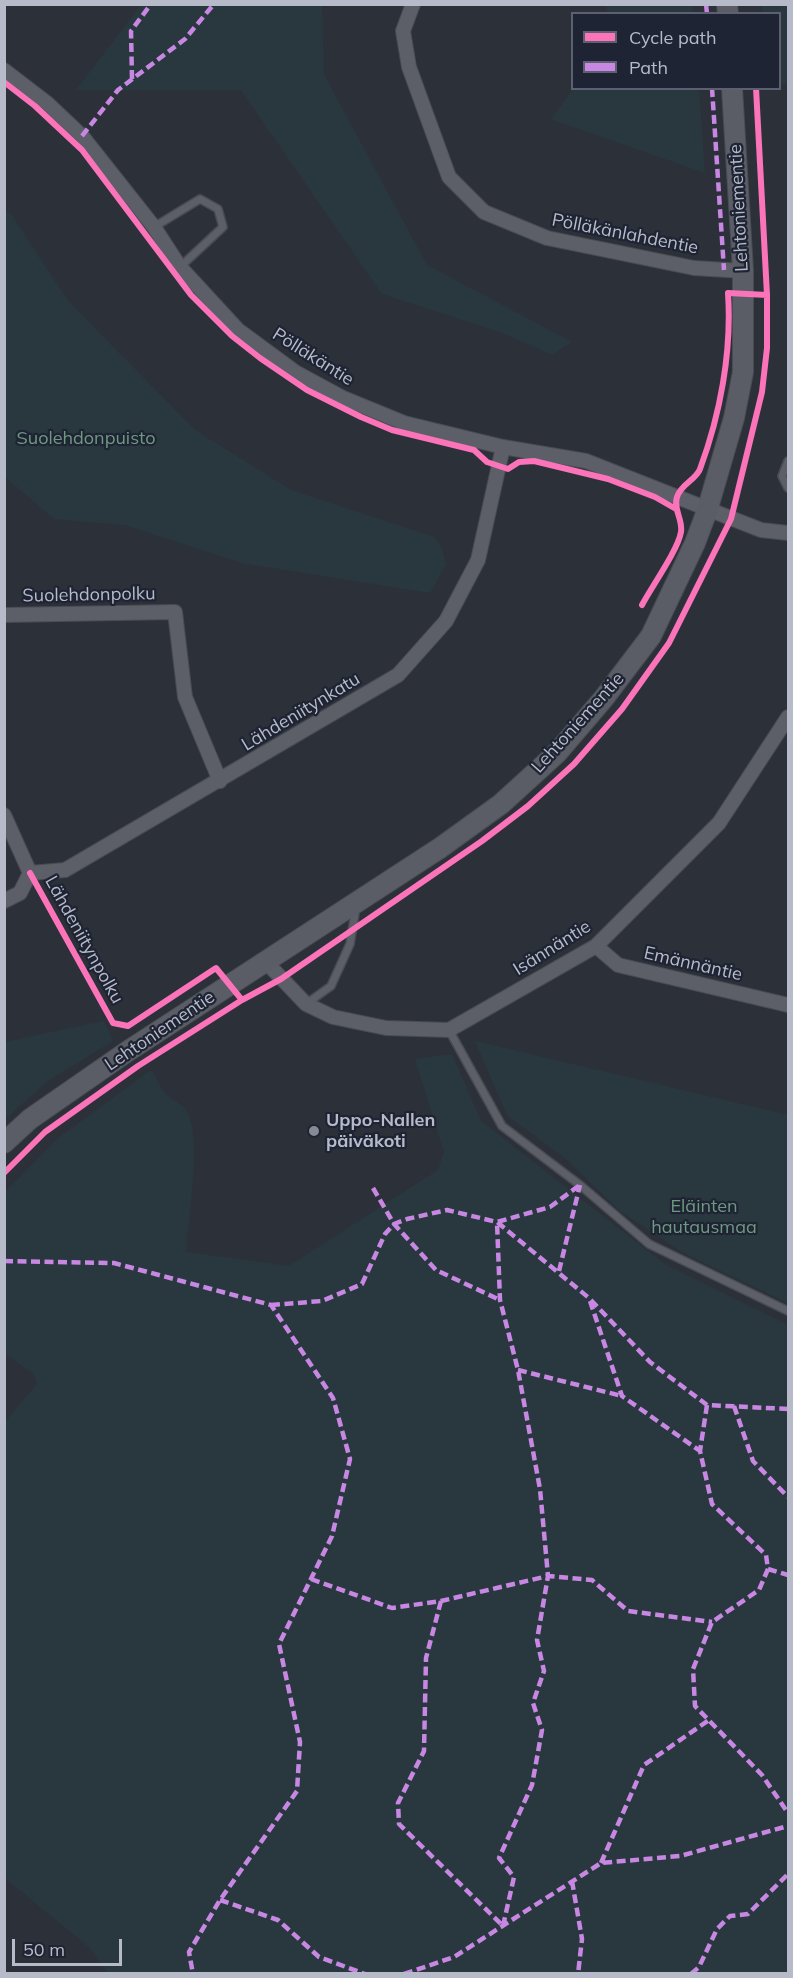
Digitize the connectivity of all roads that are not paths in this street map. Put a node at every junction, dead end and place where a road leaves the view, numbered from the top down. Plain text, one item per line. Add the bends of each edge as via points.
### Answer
1 (413, 4) edge
2 (4, 70) edge
3 (732, 90) edge
4 (154, 226) junction
5 (180, 267) junction
6 (743, 272) junction
7 (503, 447) junction
8 (789, 461) edge
9 (789, 488) edge
10 (707, 511) junction
11 (789, 533) edge
12 (4, 615) edge
13 (789, 717) edge
14 (220, 781) junction
15 (4, 816) edge
16 (30, 873) junction
17 (4, 901) edge
18 (356, 902) junction
19 (596, 946) junction
20 (265, 961) junction
21 (306, 1004) junction
22 (789, 1005) edge
23 (448, 1030) junction
24 (4, 1143) edge
25 (789, 1311) edge

1 - 6 street, Pölläkänlahdentie via 403,31 409,67 449,177 484,212 547,238 694,268
2 - 4 street, Pölläkäntie via 82,136
3 - 6 main road, Lehtoniementie
4 - 5 street, Pölläkäntie
4 - 5 lane via 200,199 218,209 223,227
5 - 7 street, Pölläkäntie via 238,330 295,372 343,398 404,423
6 - 10 main road, Lehtoniementie via 743,372
7 - 10 street, Pölläkäntie via 586,461
7 - 14 street, Lähdeniitynkatu via 478,560 446,621 426,645 398,675
8 - 9 lane via 782,476
10 - 11 street, Pölläkäntie via 761,530
10 - 18 main road, Lehtoniementie via 651,636 557,753 501,804
12 - 14 street, Suolehdonpolku via 175,612 186,697
13 - 19 street, Isännäntie via 719,823
14 - 16 street, Lähdeniitynkatu via 65,870
15 - 16 street
16 - 17 street via 20,893
18 - 20 main road, Lehtoniementie
18 - 21 lane via 350,944 331,986
19 - 22 street, Emännäntie via 618,965
19 - 23 street, Isännäntie
20 - 21 street
20 - 24 main road, Lehtoniementie via 49,1106
21 - 23 street via 333,1017 386,1028
23 - 25 lane via 502,1126 649,1244

